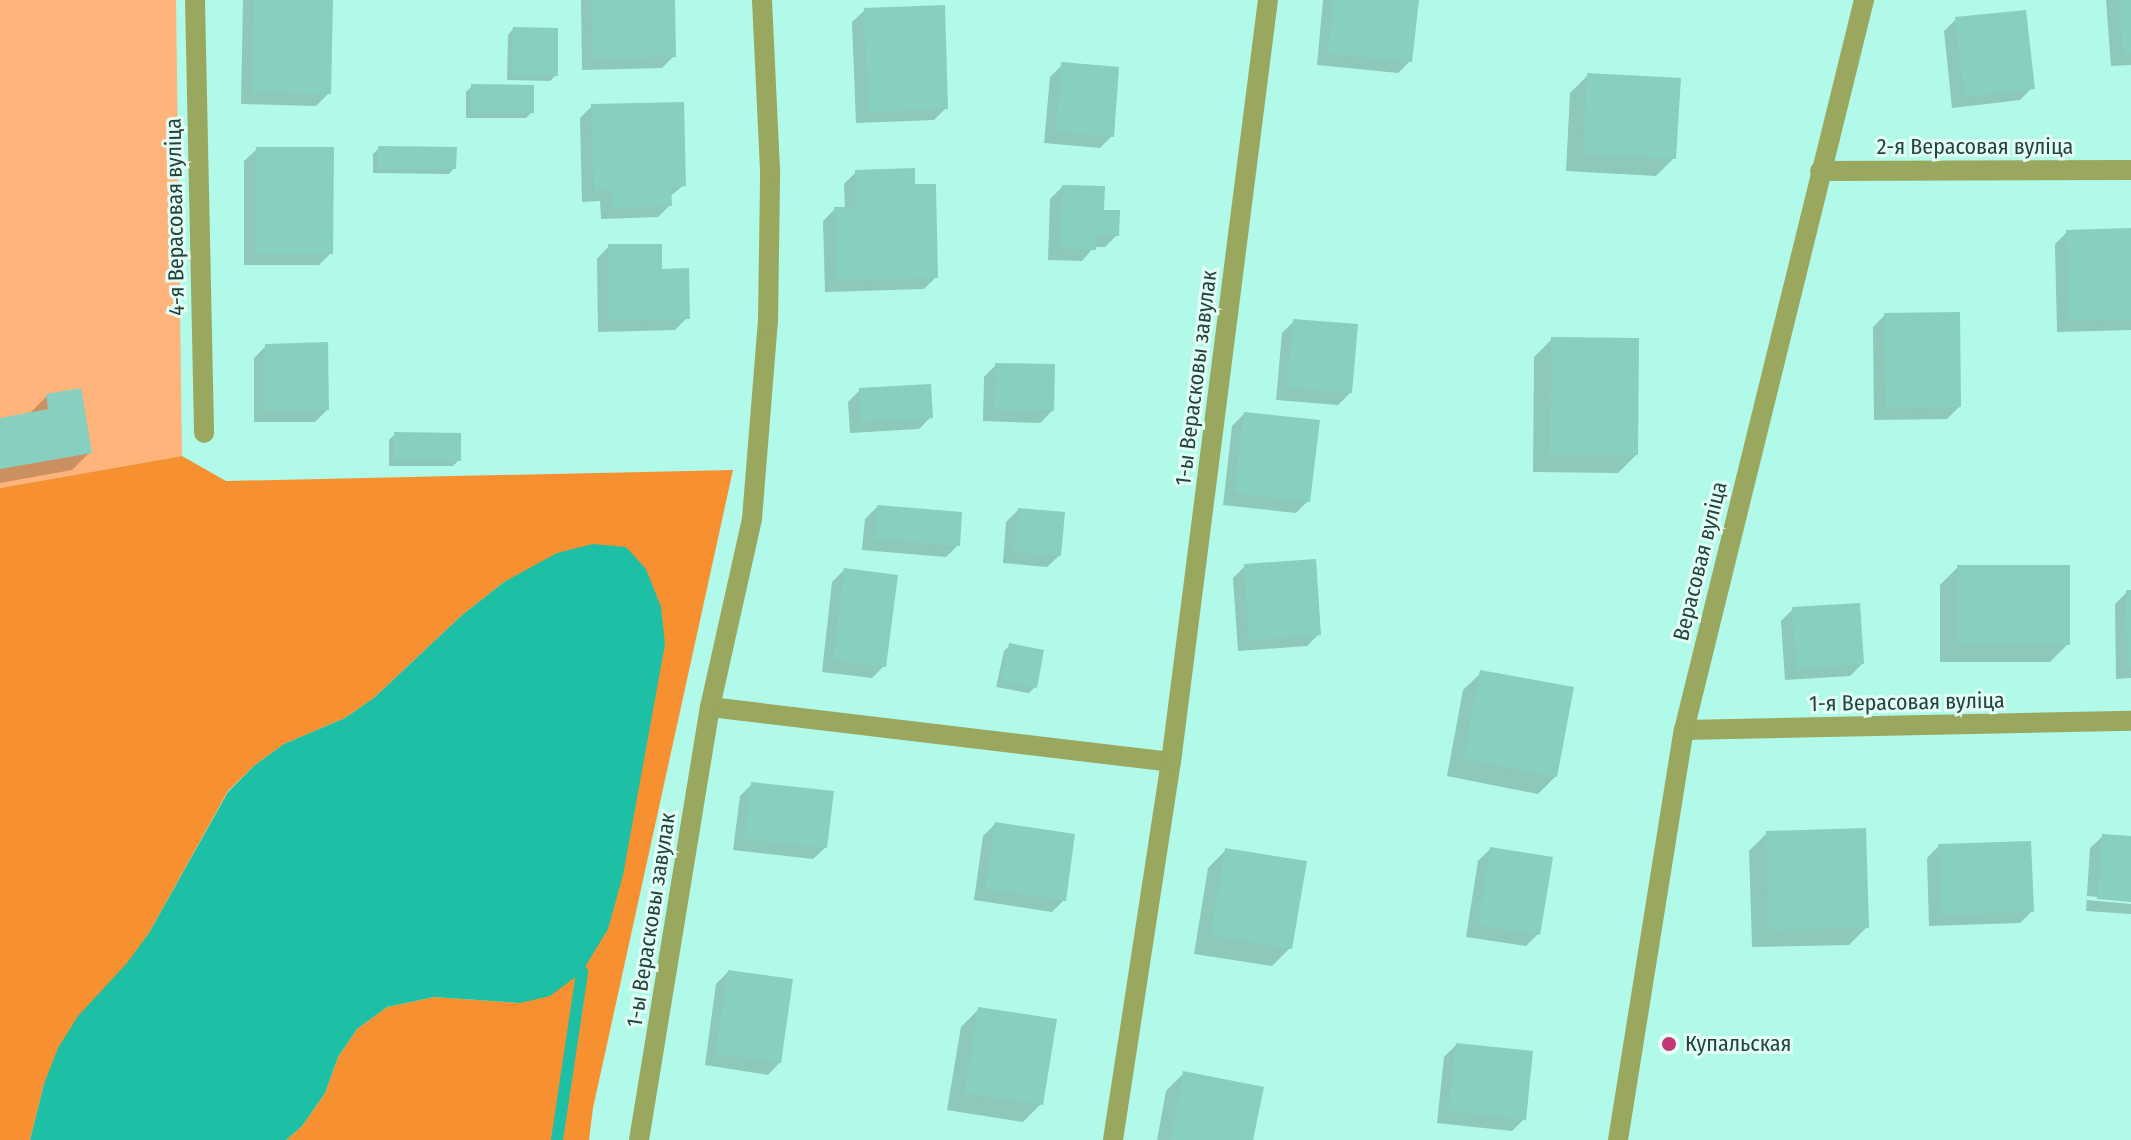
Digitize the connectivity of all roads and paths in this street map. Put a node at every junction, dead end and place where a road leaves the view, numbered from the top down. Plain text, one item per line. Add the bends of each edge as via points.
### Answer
1 (195, 0) edge
2 (762, 0) edge
3 (1268, 0) edge
4 (1864, 0) edge
5 (2131, 170) edge
6 (1820, 171) junction
7 (204, 433) dead end
8 (710, 707) junction
9 (2131, 721) edge
10 (1684, 730) junction
11 (1171, 762) junction
12 (639, 1140) edge
13 (1113, 1140) edge
14 (1618, 1140) edge

1 - 7 street, 4-я Верасовая вуліца
2 - 8 street, 1-ы Верасковы завулак via 770,170 768,322 752,519
3 - 11 street, 1-ы Верасковы завулак
4 - 6 street, Верасовая вуліца
5 - 6 street, 2-я Верасовая вуліца
6 - 10 street, Верасовая вуліца
8 - 11 street
8 - 12 street, 1-ы Верасковы завулак
9 - 10 street, 1-я Верасовая вуліца
10 - 14 street, Верасовая вуліца
11 - 13 street, 1-ы Верасковы завулак

